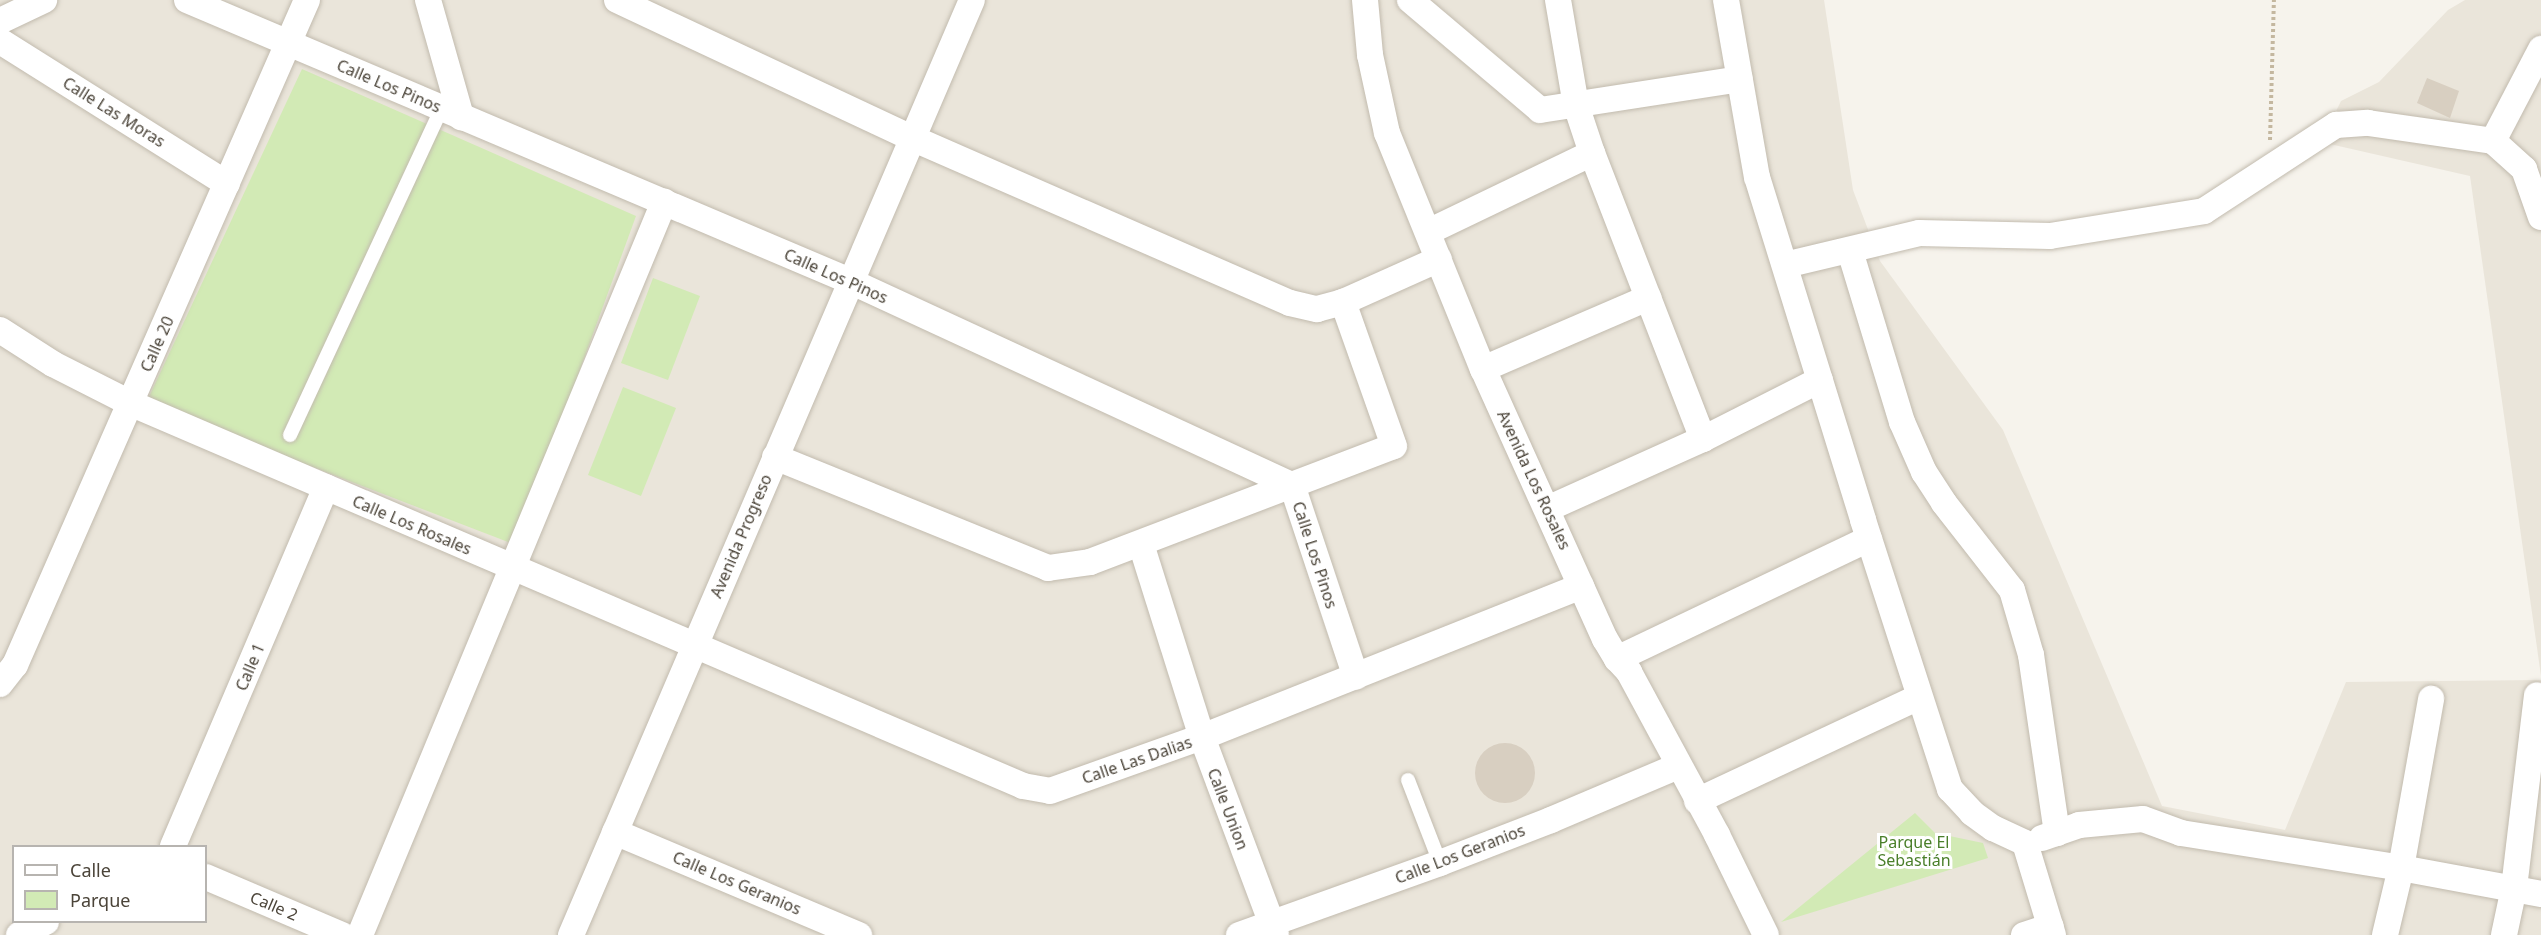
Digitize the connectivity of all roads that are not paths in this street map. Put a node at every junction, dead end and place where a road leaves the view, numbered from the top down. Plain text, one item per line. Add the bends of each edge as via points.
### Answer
1 (44, 0) edge
2 (187, 0) edge
3 (308, 0) edge
4 (428, 0) edge
5 (617, 0) edge
6 (972, 0) edge
7 (1365, 0) edge
8 (1410, 0) edge
9 (1558, 0) edge
10 (1726, 0) edge
11 (7, 12) edge
12 (0, 41) edge
13 (288, 43) junction
14 (2541, 49) edge
15 (1740, 79) junction
16 (1576, 105) junction
17 (452, 112) junction
18 (912, 138) junction
19 (2493, 141) junction
20 (1592, 153) junction
21 (2533, 170) edge
22 (227, 184) junction
23 (664, 202) junction
24 (2541, 217) edge
25 (1428, 232) junction
26 (1850, 251) junction
27 (1439, 259) junction
28 (1785, 265) junction
29 (850, 281) junction
30 (1648, 298) junction
31 (1343, 302) junction
32 (0, 330) edge
33 (1483, 369) junction
34 (1820, 380) junction
35 (130, 404) junction
36 (290, 435) dead end
37 (1703, 439) junction
38 (775, 458) junction
39 (1292, 485) junction
40 (326, 488) junction
41 (1547, 509) junction
42 (1869, 539) junction
43 (1141, 544) junction
44 (513, 567) junction
45 (1581, 586) junction
46 (694, 645) junction
47 (1617, 659) junction
48 (1356, 677) junction
49 (0, 684) edge
50 (2537, 695) dead end
51 (1919, 697) junction
52 (2431, 699) dead end
53 (1202, 737) junction
54 (1678, 766) junction
55 (1408, 780) dead end
56 (1697, 801) junction
57 (615, 832) junction
58 (2056, 833) junction
59 (2025, 843) junction
60 (173, 845) edge
61 (1440, 863) junction
62 (2401, 868) junction
63 (207, 877) edge
64 (2514, 888) junction
65 (2541, 894) edge
66 (42, 923) edge
67 (1274, 929) edge
68 (2052, 931) edge
69 (20, 935) edge
70 (342, 935) edge
71 (360, 935) edge
72 (571, 935) edge
73 (859, 935) edge
74 (1239, 935) edge
75 (1766, 935) edge
76 (2024, 935) edge
77 (2385, 935) edge
78 (2504, 935) edge

1 - 11 street
2 - 13 street, Calle Los Pinos
3 - 13 street, Calle 20
4 - 17 street
5 - 18 street
6 - 18 street, Avenida Progreso
7 - 25 street, Avenida Los Rosales via 1370,55 1387,133
8 - 16 street via 1540,110
9 - 16 street
10 - 15 street
12 - 22 street, Calle Las Moras
13 - 17 street, Calle Los Pinos
13 - 22 street, Calle 20
14 - 19 street
15 - 16 street
15 - 28 street via 1757,177
16 - 20 street
17 - 23 street, Calle Los Pinos
17 - 36 lane
18 - 29 street, Avenida Progreso
18 - 31 street via 1290,303 1317,309
19 - 21 street
19 - 26 street via 2368,123 2336,125 2204,211 2049,236 1919,233
20 - 25 street
20 - 30 street
21 - 24 street
22 - 35 street, Calle 20
23 - 29 street, Calle Los Pinos
23 - 44 street
25 - 27 street, Avenida Los Rosales
26 - 28 street
26 - 58 street via 1902,422 1924,472 2012,590 2031,655
27 - 31 street
27 - 33 street, Avenida Los Rosales
28 - 34 street
29 - 38 street, Avenida Progreso
29 - 39 street, Calle Los Pinos
30 - 33 street
30 - 37 street
31 - 39 street via 1394,447
32 - 35 street, Calle Los Rosales via 53,364
33 - 41 street, Avenida Los Rosales
34 - 37 street
34 - 42 street
35 - 40 street, Calle Los Rosales
35 - 49 street, Calle 20 via 15,665
37 - 41 street
38 - 43 street via 1048,568 1090,562
38 - 46 street, Avenida Progreso
39 - 43 street
39 - 48 street, Calle Los Pinos
40 - 44 street, Calle Los Rosales
40 - 60 street, Calle 1
41 - 45 street, Avenida Los Rosales
42 - 47 street
42 - 51 street
43 - 53 street, Calle Union
44 - 46 street, Calle Los Rosales
44 - 71 street
45 - 47 street, Avenida Los Rosales
45 - 48 street, Calle Las Dalias
46 - 53 street, Calle Las Dalias via 1023,786 1050,791
46 - 57 street, Avenida Progreso
47 - 54 street, Avenida Los Rosales via 1629,672
48 - 53 street, Calle Las Dalias
50 - 64 street
51 - 56 street
51 - 59 street via 1950,789 1972,813
52 - 62 street
53 - 67 street, Calle Union
54 - 56 street, Avenida Los Rosales
54 - 61 street, Calle Los Geranios
55 - 61 lane
56 - 75 street, Avenida Los Rosales
57 - 72 street, Avenida Progreso
57 - 73 street, Calle Los Geranios
58 - 59 street
58 - 62 street via 2079,825 2143,819 2181,834
59 - 68 street
61 - 67 street, Calle Los Geranios
62 - 64 street
62 - 77 street
63 - 70 street, Calle 2
64 - 65 street
64 - 78 street
66 - 69 street
67 - 74 street, Calle Los Geranios
68 - 76 street

